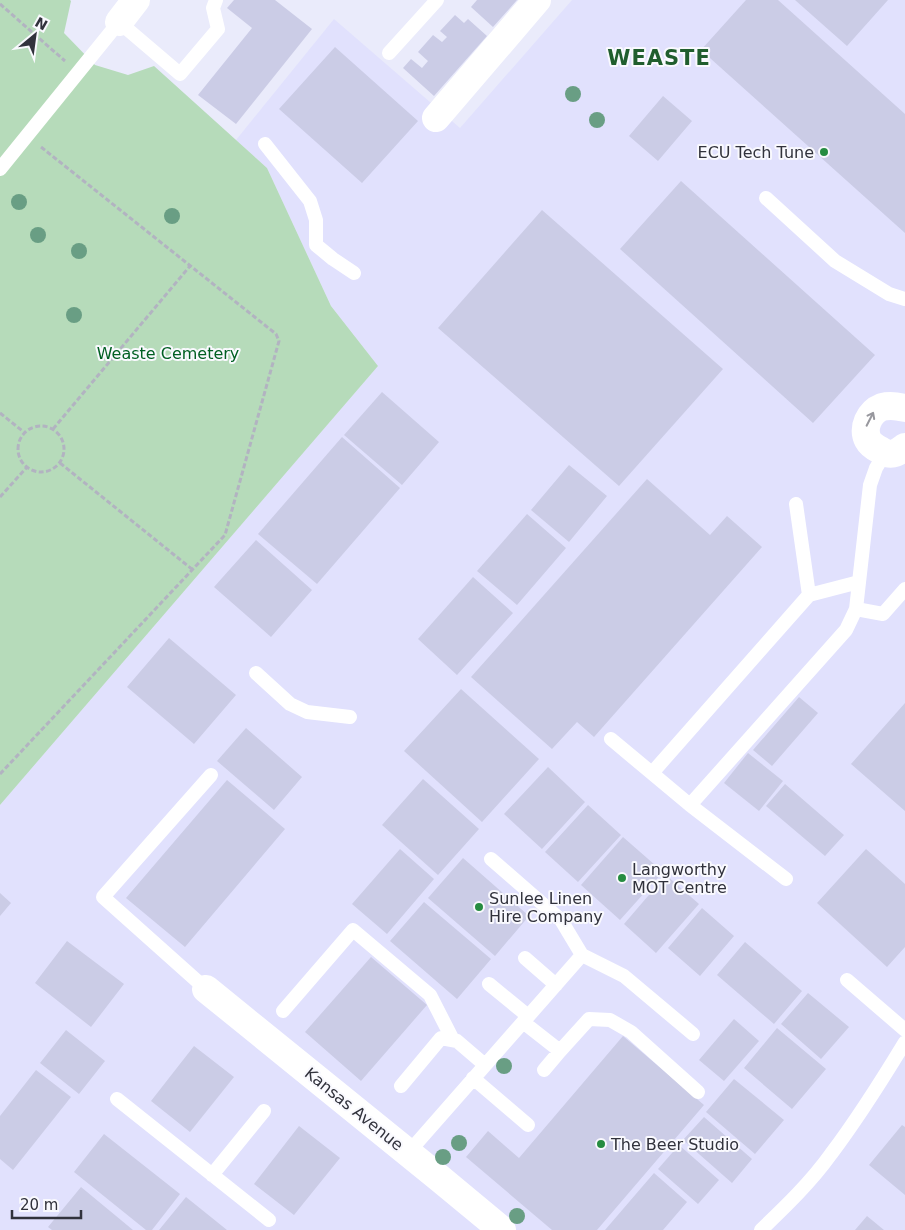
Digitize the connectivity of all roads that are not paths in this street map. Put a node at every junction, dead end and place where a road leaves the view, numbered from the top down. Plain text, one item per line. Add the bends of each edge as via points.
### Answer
1 (136, 0) edge
2 (216, 0) edge
3 (437, 0) edge
4 (537, 0) edge
5 (118, 22) junction
6 (389, 53) dead end
7 (436, 118) dead end
8 (266, 144) dead end
9 (0, 169) edge
10 (766, 198) dead end
11 (354, 272) dead end
12 (905, 299) edge
13 (905, 408) edge
14 (895, 450) edge
15 (796, 504) dead end
16 (859, 582) junction
17 (905, 589) edge
18 (809, 595) junction
19 (856, 609) junction
20 (256, 673) dead end
21 (350, 717) dead end
22 (612, 739) dead end
23 (652, 773) junction
24 (210, 775) dead end
25 (690, 805) junction
26 (491, 859) dead end
27 (786, 879) dead end
28 (582, 955) junction
29 (525, 958) dead end
30 (847, 980) dead end
31 (489, 984) dead end
32 (556, 984) junction
33 (206, 989) joint
34 (283, 1010) dead end
35 (526, 1019) junction
36 (905, 1030) edge
37 (693, 1034) dead end
38 (453, 1040) junction
39 (905, 1042) edge
40 (560, 1051) junction
41 (485, 1065) junction
42 (544, 1070) dead end
43 (473, 1078) junction
44 (401, 1086) dead end
45 (698, 1092) dead end
46 (117, 1100) dead end
47 (264, 1111) dead end
48 (528, 1125) dead end
49 (408, 1152) junction
50 (212, 1175) junction
51 (269, 1220) dead end
52 (502, 1230) edge
53 (761, 1230) edge

1 - 5 street
2 - 5 lane via 213,8 218,29 180,74
3 - 6 lane
4 - 7 street
5 - 9 lane
8 - 11 lane via 310,201 316,220 316,245
10 - 12 lane via 835,261 889,294
14 -> 13 street via 876,448 868,440 867,422 873,412 882,407
14 - 16 lane via 876,468 870,485
15 - 18 lane
16 - 18 lane
16 - 19 lane
17 - 19 lane via 884,614
18 - 23 lane
19 - 25 lane via 846,630
20 - 21 lane via 290,704 307,712
22 - 23 lane
23 - 25 lane
24 - 33 lane via 102,897
25 - 27 lane
26 - 28 lane via 561,920
28 - 32 lane
28 - 37 lane via 624,976
29 - 32 lane
30 - 36 lane
31 - 35 lane
32 - 35 lane
33 - 49 street, Kansas Avenue
34 - 38 lane via 353,930 430,995
35 - 40 lane
35 - 41 lane
38 - 41 lane
38 - 44 lane via 441,1038
39 - 53 lane via 831,1155
40 - 42 lane
40 - 45 lane via 589,1019 610,1020 631,1032
41 - 43 lane
43 - 48 lane
43 - 49 lane
46 - 50 lane
47 - 50 lane
49 - 52 street, Kansas Avenue
50 - 51 lane

